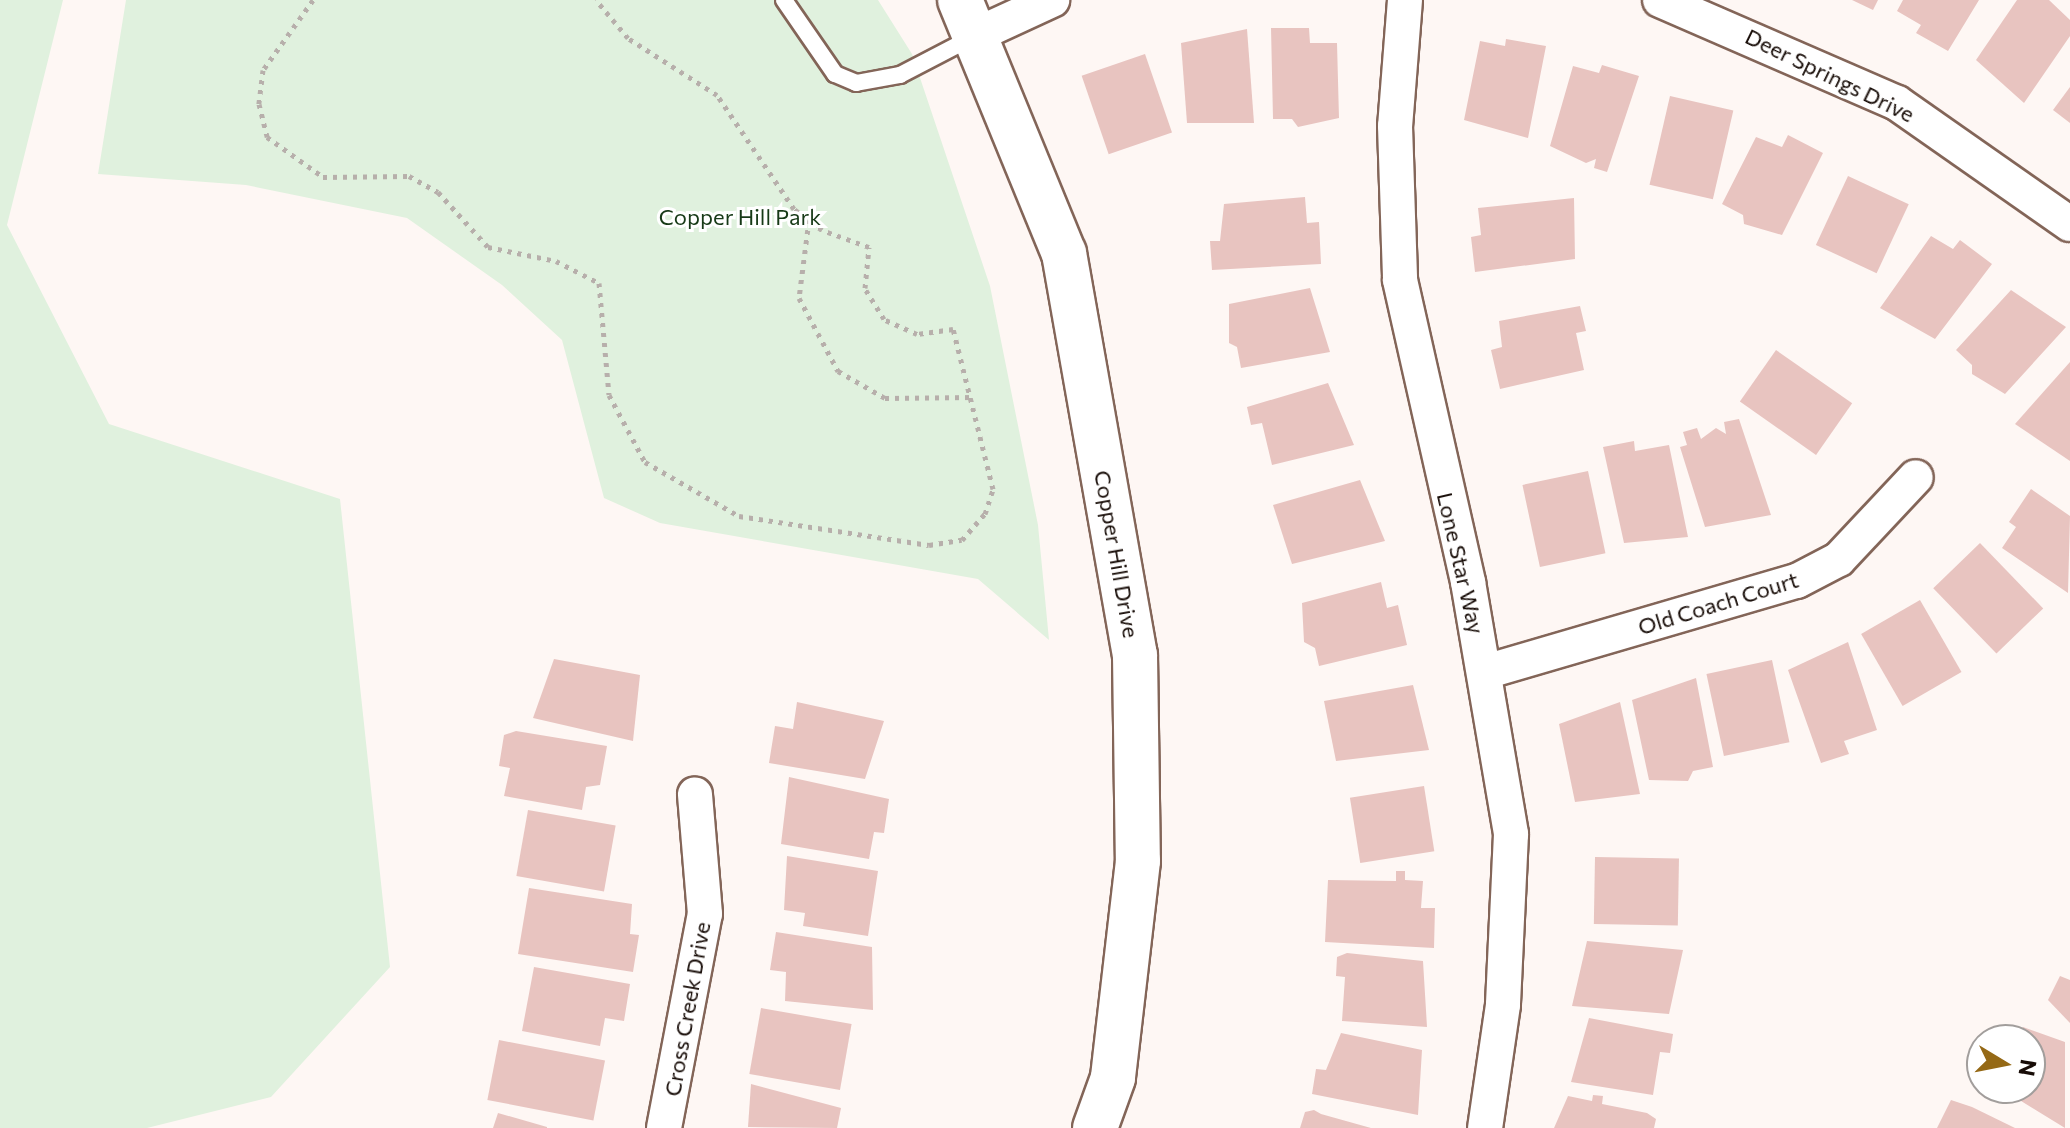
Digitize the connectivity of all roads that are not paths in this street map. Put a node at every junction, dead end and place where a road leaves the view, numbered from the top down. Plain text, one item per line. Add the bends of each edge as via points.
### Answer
1 (784, 0) edge
2 (1052, 0) edge
3 (1405, 0) edge
4 (1660, 0) edge
5 (968, 18) edge
6 (2070, 224) edge
7 (1916, 477) dead end
8 (1485, 672) junction
9 (695, 794) dead end
10 (664, 1128) edge
11 (1095, 1128) edge
12 (1485, 1128) edge

1 - 5 lane via 835,74 856,83 900,75
2 - 5 street
3 - 8 street, Lone Star Way via 1395,126 1400,280
4 - 6 street, Deer Springs Drive via 1897,103
5 - 11 main road, Copper Hill Drive via 1064,253 1135,655 1138,861 1113,1078
7 - 8 street, Old Coach Court via 1839,559 1797,581
8 - 12 street, Lone Star Way via 1511,834 1503,1005
9 - 10 street, Cross Creek Drive via 705,914

